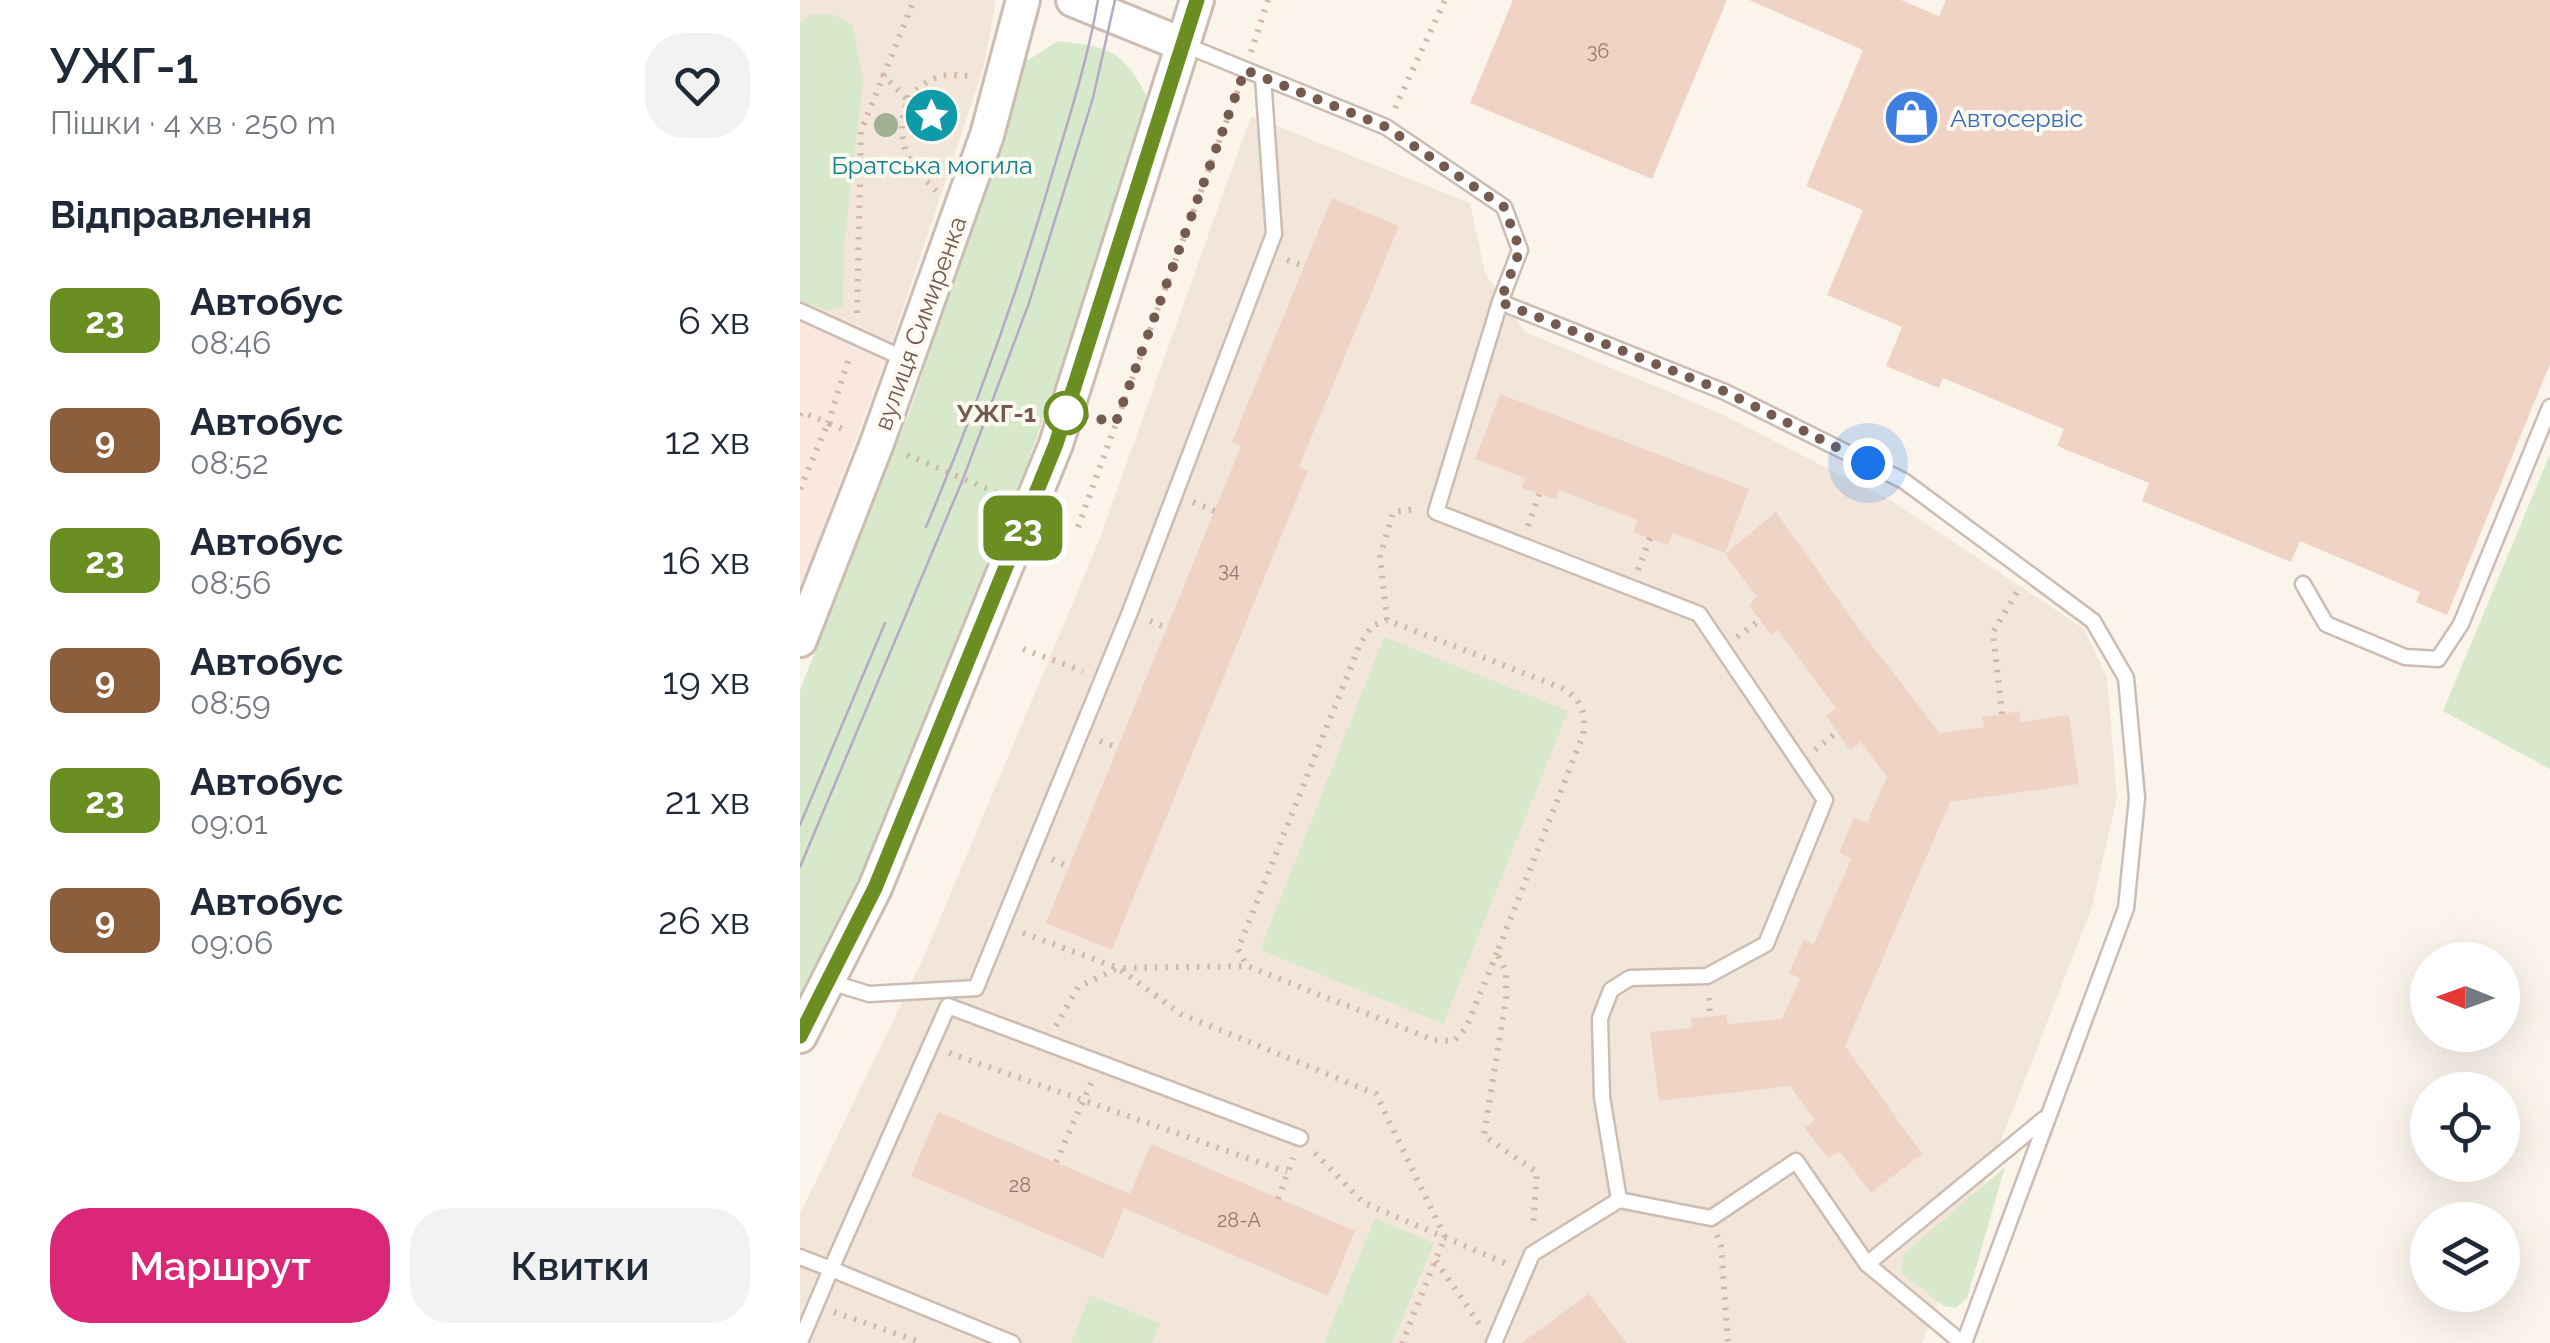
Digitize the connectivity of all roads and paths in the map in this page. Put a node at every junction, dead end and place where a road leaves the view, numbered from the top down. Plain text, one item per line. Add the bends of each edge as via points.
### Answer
1 (914, 0) edge
2 (1023, 0) edge
3 (1073, 0) edge
4 (1197, 0) edge
5 (1268, 0) edge
6 (1445, 0) edge
7 (1184, 44) junction
8 (977, 59) dead end
9 (1245, 70) junction
10 (882, 74) junction
11 (1263, 77) junction
12 (908, 100) junction
13 (1386, 127) junction
14 (930, 206) dead end
15 (1500, 302) junction
16 (800, 311) edge
17 (856, 337) junction
18 (906, 359) junction
19 (2550, 406) edge
20 (800, 415) edge
21 (1539, 494) dead end
22 (1436, 512) junction
23 (1078, 527) dead end
24 (1520, 545) junction
25 (2027, 574) junction
26 (2302, 584) dead end
27 (1387, 620) junction
28 (800, 640) edge
29 (1023, 649) dead end
30 (1103, 679) junction
31 (2002, 714) dead end
32 (1002, 925) junction
33 (1497, 954) junction
34 (1247, 966) junction
35 (1118, 968) junction
36 (830, 982) junction
37 (800, 1036) edge
38 (1046, 1042) junction
39 (930, 1047) junction
40 (1100, 1062) junction
41 (1084, 1100) junction
42 (2047, 1116) junction
43 (1300, 1138) junction
44 (1056, 1162) dead end
45 (1288, 1172) junction
46 (1278, 1199) dead end
47 (1619, 1200) junction
48 (1711, 1218) junction
49 (1445, 1237) junction
50 (1532, 1254) junction
51 (800, 1257) edge
52 (1436, 1260) junction
53 (1867, 1264) junction
54 (832, 1269) junction
55 (1524, 1271) junction
56 (816, 1305) junction
57 (1480, 1326) dead end
58 (800, 1342) edge
59 (923, 1343) edge
60 (1012, 1343) edge
61 (1402, 1343) edge
62 (1494, 1343) edge
63 (1728, 1343) edge
64 (1963, 1343) edge

1 - 10 path
2 - 18 street, вулиця Симиренка via 987,135
3 - 7 street
4 - 7 street
5 - 9 path
6 - 13 path
7 - 9 lane
7 - 36 street via 1056,444 875,888
8 - 12 path via 974,76 942,76
9 - 11 lane
9 - 23 path
10 - 12 path
10 - 17 path via 861,131
11 - 13 lane
11 - 30 lane via 1274,234
12 - 14 path via 900,116 902,138 915,169 936,190
13 - 15 lane via 1504,207 1520,250
15 - 22 lane
15 - 25 lane via 1726,392 1904,480
16 - 17 lane
17 - 18 lane
17 - 20 path via 828,423
18 - 28 street, вулиця Симиренка
19 - 26 lane via 2461,624 2438,659 2405,658 2326,624
21 - 24 path
22 - 24 lane
22 - 27 path via 1393,512 1380,557
24 - 47 lane via 1699,614 1825,800 1766,944 1707,976 1630,978 1611,990 1600,1018 1602,1097
25 - 31 path via 1993,632
25 - 42 lane via 2092,621 2126,678 2137,798 2126,908
27 - 33 path via 1562,688 1578,698 1585,716
27 - 34 path via 1372,626 1360,644 1242,932 1238,949
29 - 30 path
30 - 32 lane
32 - 35 path
32 - 36 lane via 976,988 869,994
33 - 34 path via 1466,1028 1454,1040 1434,1040
33 - 50 path via 1506,972 1506,998 1484,1136 1537,1172
34 - 35 path
35 - 38 path via 1078,987
35 - 49 path via 1181,1014 1376,1094
36 - 37 street
38 - 39 lane via 948,1006
38 - 40 lane
39 - 41 path
39 - 54 lane
40 - 41 path
40 - 43 lane
41 - 44 path
41 - 45 path
42 - 53 lane
42 - 64 lane
43 - 45 path
43 - 49 path via 1364,1202
45 - 46 path
47 - 48 lane
47 - 50 lane
48 - 53 lane via 1796,1161
48 - 63 path via 1721,1246
49 - 52 path
49 - 55 path
50 - 55 lane
51 - 54 lane
52 - 57 path
52 - 61 path
53 - 64 lane
54 - 56 lane
54 - 60 lane
55 - 62 lane
56 - 58 lane
56 - 59 path

